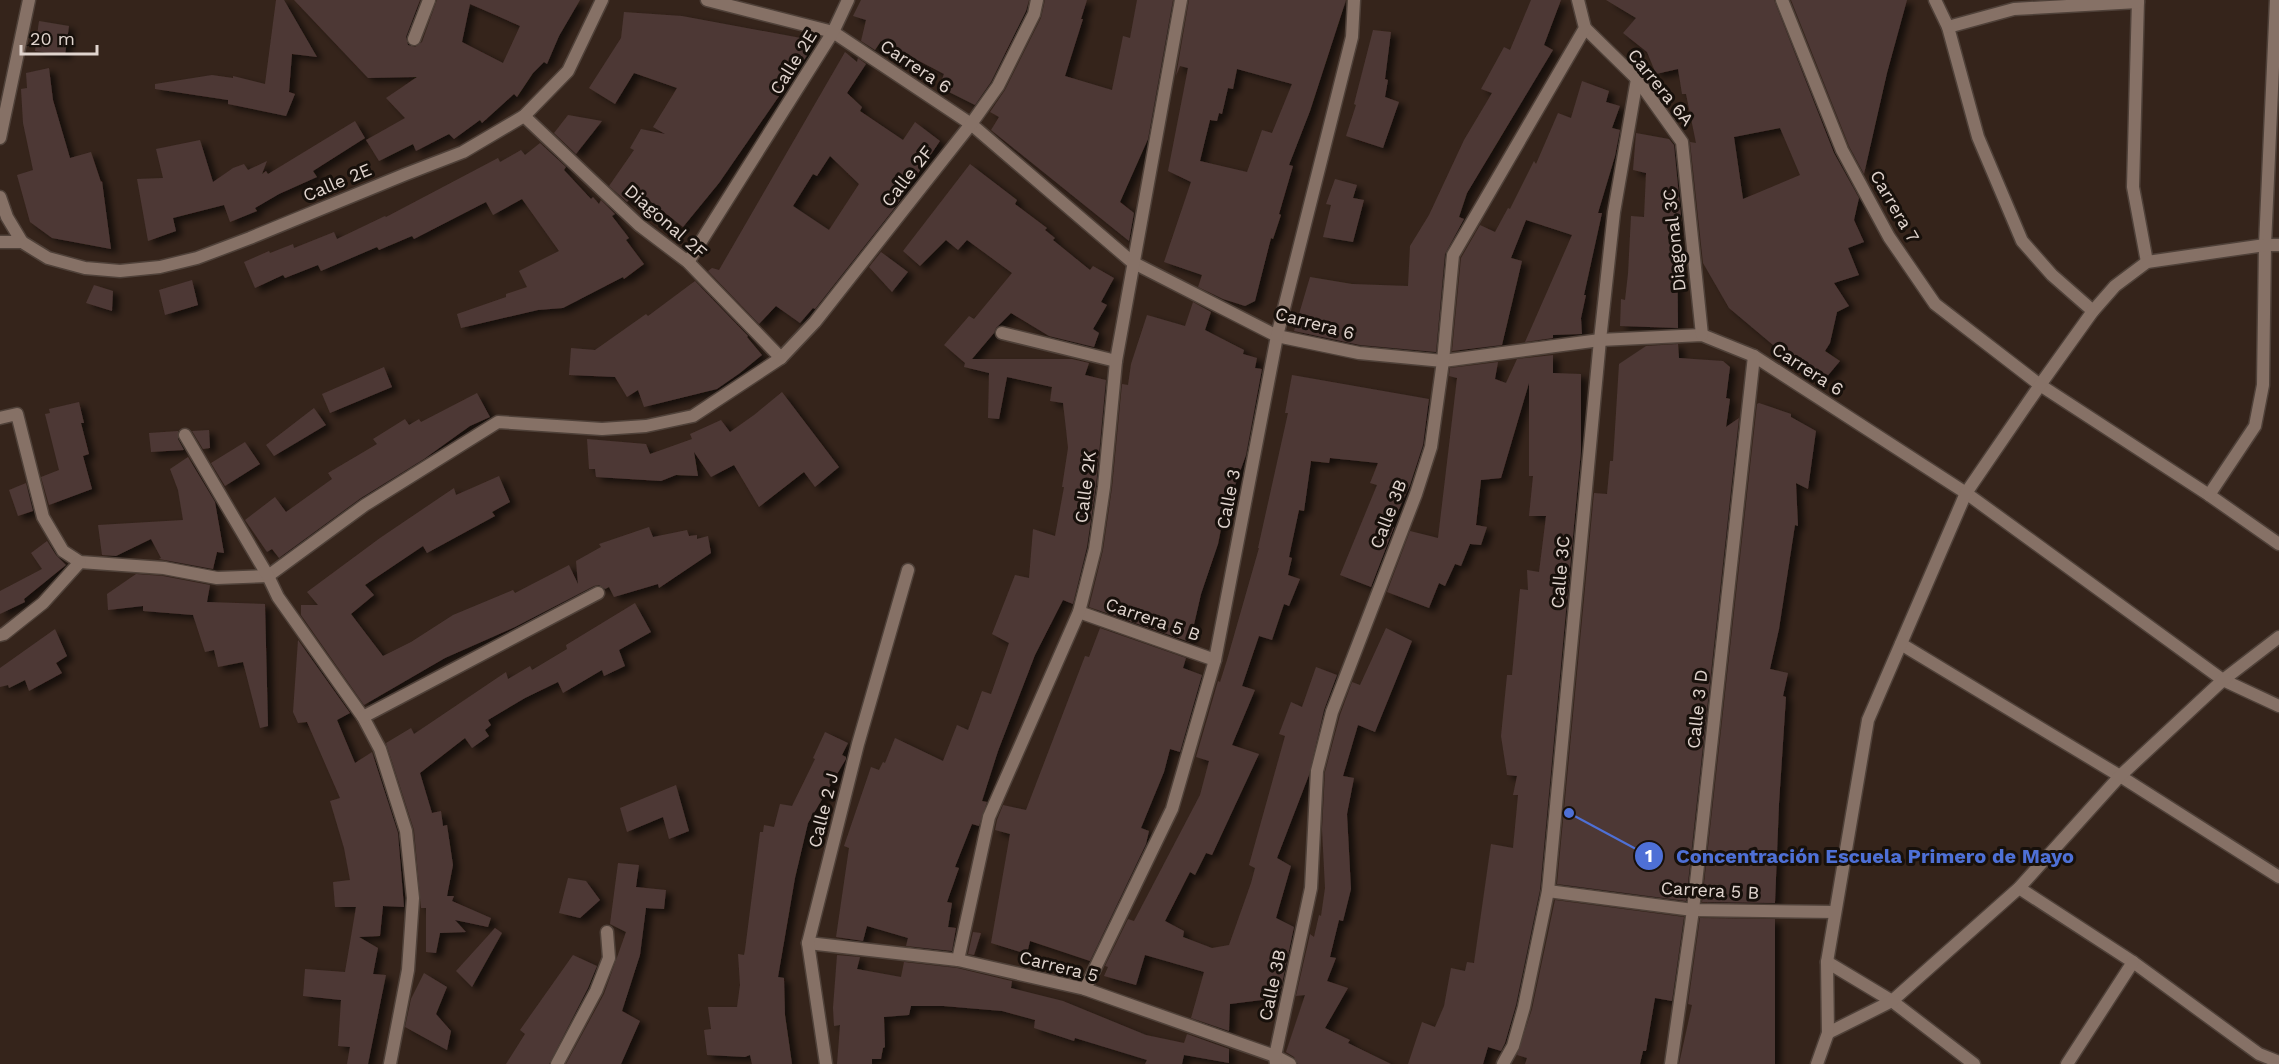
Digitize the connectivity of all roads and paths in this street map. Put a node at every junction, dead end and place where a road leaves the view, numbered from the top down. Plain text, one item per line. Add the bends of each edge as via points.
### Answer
1 (29, 0) edge
2 (429, 0) edge
3 (602, 0) edge
4 (707, 0) edge
5 (848, 0) edge
6 (1037, 0) edge
7 (1181, 0) edge
8 (1354, 0) edge
9 (1578, 0) edge
10 (1782, 0) edge
11 (1935, 0) edge
12 (2276, 0) edge
13 (2138, 1) edge
14 (1948, 27) junction
15 (1585, 28) junction
16 (833, 32) junction
17 (414, 39) dead end
18 (1637, 80) junction
19 (524, 116) junction
20 (971, 124) junction
21 (0, 138) edge
22 (1682, 142) joint
23 (0, 197) edge
24 (0, 242) edge
25 (22, 242) junction
26 (2265, 245) junction
27 (2279, 245) edge
28 (688, 262) junction
29 (1132, 262) junction
30 (2147, 262) junction
31 (2093, 311) junction
32 (1002, 333) dead end
33 (1702, 335) junction
34 (1277, 336) junction
35 (1600, 340) junction
36 (1755, 356) junction
37 (781, 358) junction
38 (1443, 360) junction
39 (1116, 361) junction
40 (2040, 385) junction
41 (0, 418) edge
42 (185, 435) dead end
43 (1966, 493) junction
44 (2209, 495) junction
45 (2279, 544) edge
46 (80, 562) junction
47 (908, 570) dead end
48 (268, 576) junction
49 (598, 593) dead end
50 (1079, 612) junction
51 (0, 635) edge
52 (2279, 637) edge
53 (1901, 644) junction
54 (1215, 660) junction
55 (2223, 680) junction
56 (2279, 706) edge
57 (363, 717) junction
58 (2120, 776) junction
59 (2279, 877) edge
60 (2019, 888) junction
61 (1548, 891) junction
62 (1693, 910) junction
63 (1834, 912) junction
64 (607, 932) dead end
65 (808, 943) junction
66 (958, 960) junction
67 (1827, 962) junction
68 (2133, 962) junction
69 (1085, 989) junction
70 (1892, 1001) junction
71 (1828, 1032) junction
72 (1275, 1060) edge
73 (2279, 1062) edge
74 (390, 1064) edge
75 (557, 1064) edge
76 (826, 1064) edge
77 (1290, 1064) edge
78 (1503, 1064) edge
79 (1671, 1064) edge
80 (1817, 1064) edge
81 (1974, 1064) edge
82 (2067, 1064) edge

1 - 21 street
2 - 17 street
3 - 19 street, Calle 2E via 568,71
4 - 16 street, Carrera 6
5 - 16 street, Calle 2E
6 - 20 street, Calle 2F via 1034,14 998,86
7 - 29 street, Calle 2K
8 - 34 street, Calle 3 via 1352,37
9 - 15 street
10 - 40 street, Carrera 7 via 1842,150 1889,237 1935,304
11 - 14 street
12 - 26 street
13 - 14 street via 2014,9
13 - 30 street via 2133,187
14 - 31 street via 1977,137 2022,241 2052,275
15 - 18 street, Carrera 6A
15 - 38 street, Calle 3B via 1454,255
16 - 20 street, Carrera 6
16 - 28 street, Calle 2E
18 - 22 street, Carrera 6A
18 - 35 street, Calle 3C via 1614,212
19 - 25 street, Calle 2E via 463,152 197,258 120,271 85,268 48,258
19 - 28 street, Diagonal 2F via 639,225
20 - 29 street, Carrera 6
20 - 37 street, Calle 2F via 815,322
22 - 33 street, Diagonal 3C
23 - 25 street
24 - 25 street
26 - 27 street
26 - 30 street
26 - 44 street via 2264,385 2255,426
28 - 37 street, Diagonal 2F
29 - 34 street, Carrera 6
29 - 39 street, Calle 2K
30 - 31 street via 2115,286
31 - 40 street
32 - 39 street
33 - 35 street, Carrera 6
33 - 36 street, Carrera 6
34 - 38 street, Carrera 6 via 1359,353
34 - 54 street, Calle 3
35 - 38 street, Carrera 6
35 - 61 street, Calle 3C
36 - 43 street, Carrera 6
36 - 62 street, Calle 3 D
37 - 48 street, Calle 2F via 693,416 646,426 602,429 498,422 365,505
38 - 72 street, Calle 3B via 1431,447 1332,712 1317,771 1311,888
39 - 50 street, Calle 2K via 1095,549
40 - 43 street
40 - 44 street, Carrera 7
41 - 46 street via 17,414 43,517 63,551
42 - 48 street
43 - 53 street
43 - 55 street, Carrera 6
44 - 45 street, Carrera 7
46 - 48 street via 164,568 217,578
46 - 51 street via 43,603
47 - 65 street, Calle 2 J via 858,744
48 - 57 street via 278,597
49 - 57 street
50 - 54 street, Carrera 5 B
50 - 66 street, Calle 2K via 989,817
52 - 55 street
53 - 58 street
53 - 63 street via 1868,720
54 - 69 street, Calle 3 via 1172,809
55 - 56 street, Carrera 6
55 - 58 street
57 - 74 street via 380,749 406,831 413,898 408,970
58 - 59 street
58 - 60 street
60 - 68 street
60 - 70 street
61 - 62 street, Carrera 5 B
61 - 78 street, Calle 3C via 1524,1007 1513,1046
62 - 63 street, Carrera 5 B
62 - 79 street, Calle 3 D
63 - 67 street
64 - 75 street via 609,958
65 - 66 street, Carrera 5
65 - 76 street, Calle 2 J
66 - 69 street, Carrera 5
67 - 70 street
67 - 71 street
68 - 73 street via 2259,1054
68 - 82 street
69 - 72 street, Carrera 5
70 - 71 street
70 - 81 street
71 - 80 street
72 - 77 street, Carrera 5

